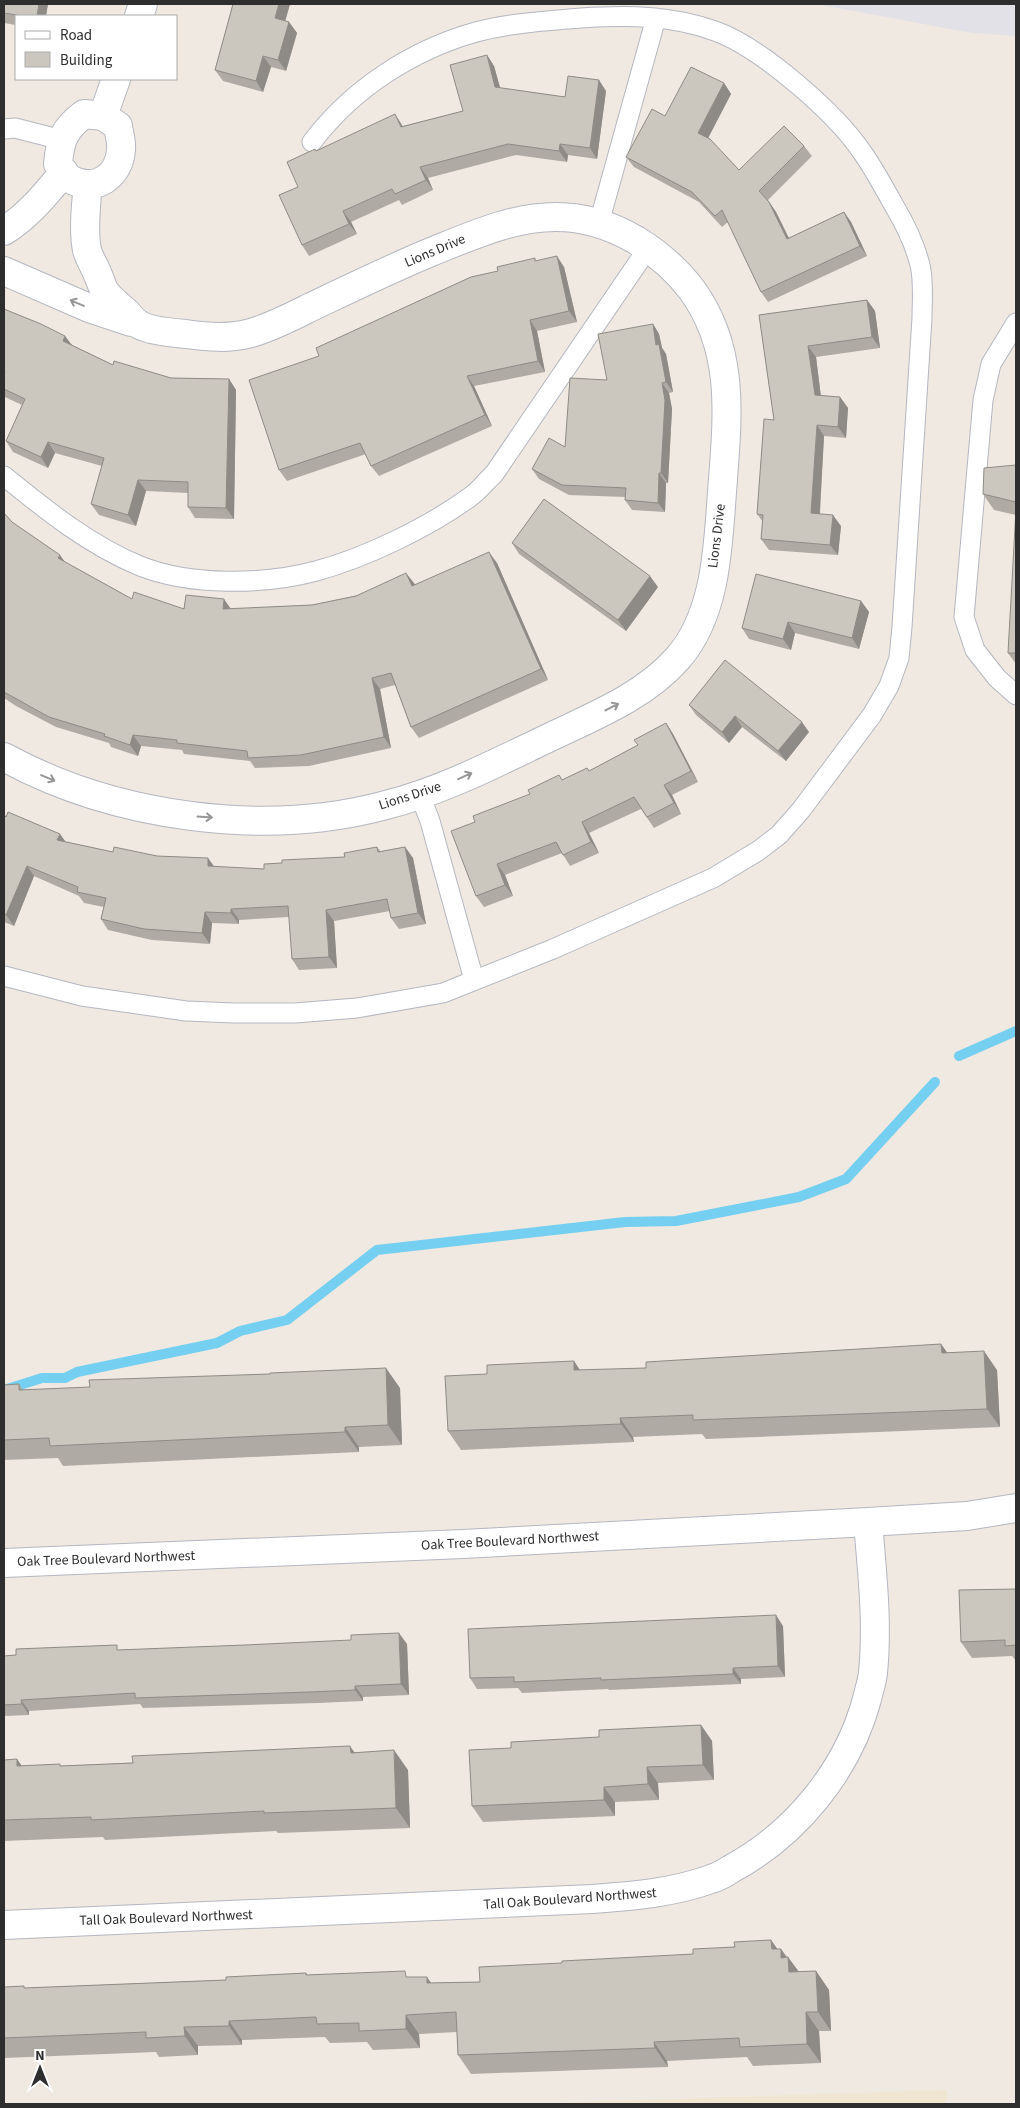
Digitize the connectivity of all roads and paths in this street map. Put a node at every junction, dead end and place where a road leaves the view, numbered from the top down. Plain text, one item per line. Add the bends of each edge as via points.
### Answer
1 (656, 18) junction
2 (116, 80) edge
3 (103, 116) junction
4 (4, 129) edge
5 (62, 140) junction
6 (312, 142) dead end
7 (76, 178) junction
8 (599, 223) junction
9 (4, 231) edge
10 (648, 248) junction
11 (4, 271) edge
12 (1016, 323) edge
13 (140, 325) junction
14 (4, 476) edge
15 (1016, 695) edge
16 (4, 757) edge
17 (420, 795) junction
18 (4, 976) edge
19 (474, 980) junction
20 (1016, 1508) edge
21 (868, 1522) junction
22 (4, 1563) edge
23 (4, 1925) edge

1 - 6 lane via 630,16 519,24 476,32 439,45 405,61 371,84 329,119
1 - 8 lane
1 - 19 lane via 686,21 717,31 748,48 810,96 861,150 914,245 921,267 922,318 899,658 889,686 872,715 779,835 713,878
2 - 3 street
3 - 5 street via 84,114 71,124
3 - 7 street via 118,126 122,150 115,170 101,183
4 - 5 lane via 15,128
5 - 7 street via 58,164
7 - 9 street via 44,197
7 - 13 street via 87,249 106,293
8 - 10 street, Lions Drive
8 - 13 street, Lions Drive via 558,217 482,230 274,325 245,335 215,338
10 - 14 lane via 494,474 471,496 435,519 396,540 324,568 278,578 244,580 172,575 141,566 112,552 44,508
17 -> 10 street, Lions Drive via 618,704 651,683 678,658 695,632 707,600 717,554 728,398 724,365 716,335 704,309 669,264
13 -> 11 street, Lions Drive via 89,308
12 - 15 lane via 991,364 983,400 964,617 975,650
16 -> 17 street, Lions Drive via 68,787 194,817 295,820 345,814
17 - 19 lane
18 - 19 lane via 82,996 234,1013 296,1013 357,1008 443,993
20 - 21 street, Oak Tree Boulevard Northwest via 967,1516
21 - 22 street, Oak Tree Boulevard Northwest via 464,1544
21 - 23 street, Tall Oak Boulevard Northwest via 875,1609 873,1675 861,1721 833,1774 789,1828 752,1858 713,1879 663,1893 592,1899

